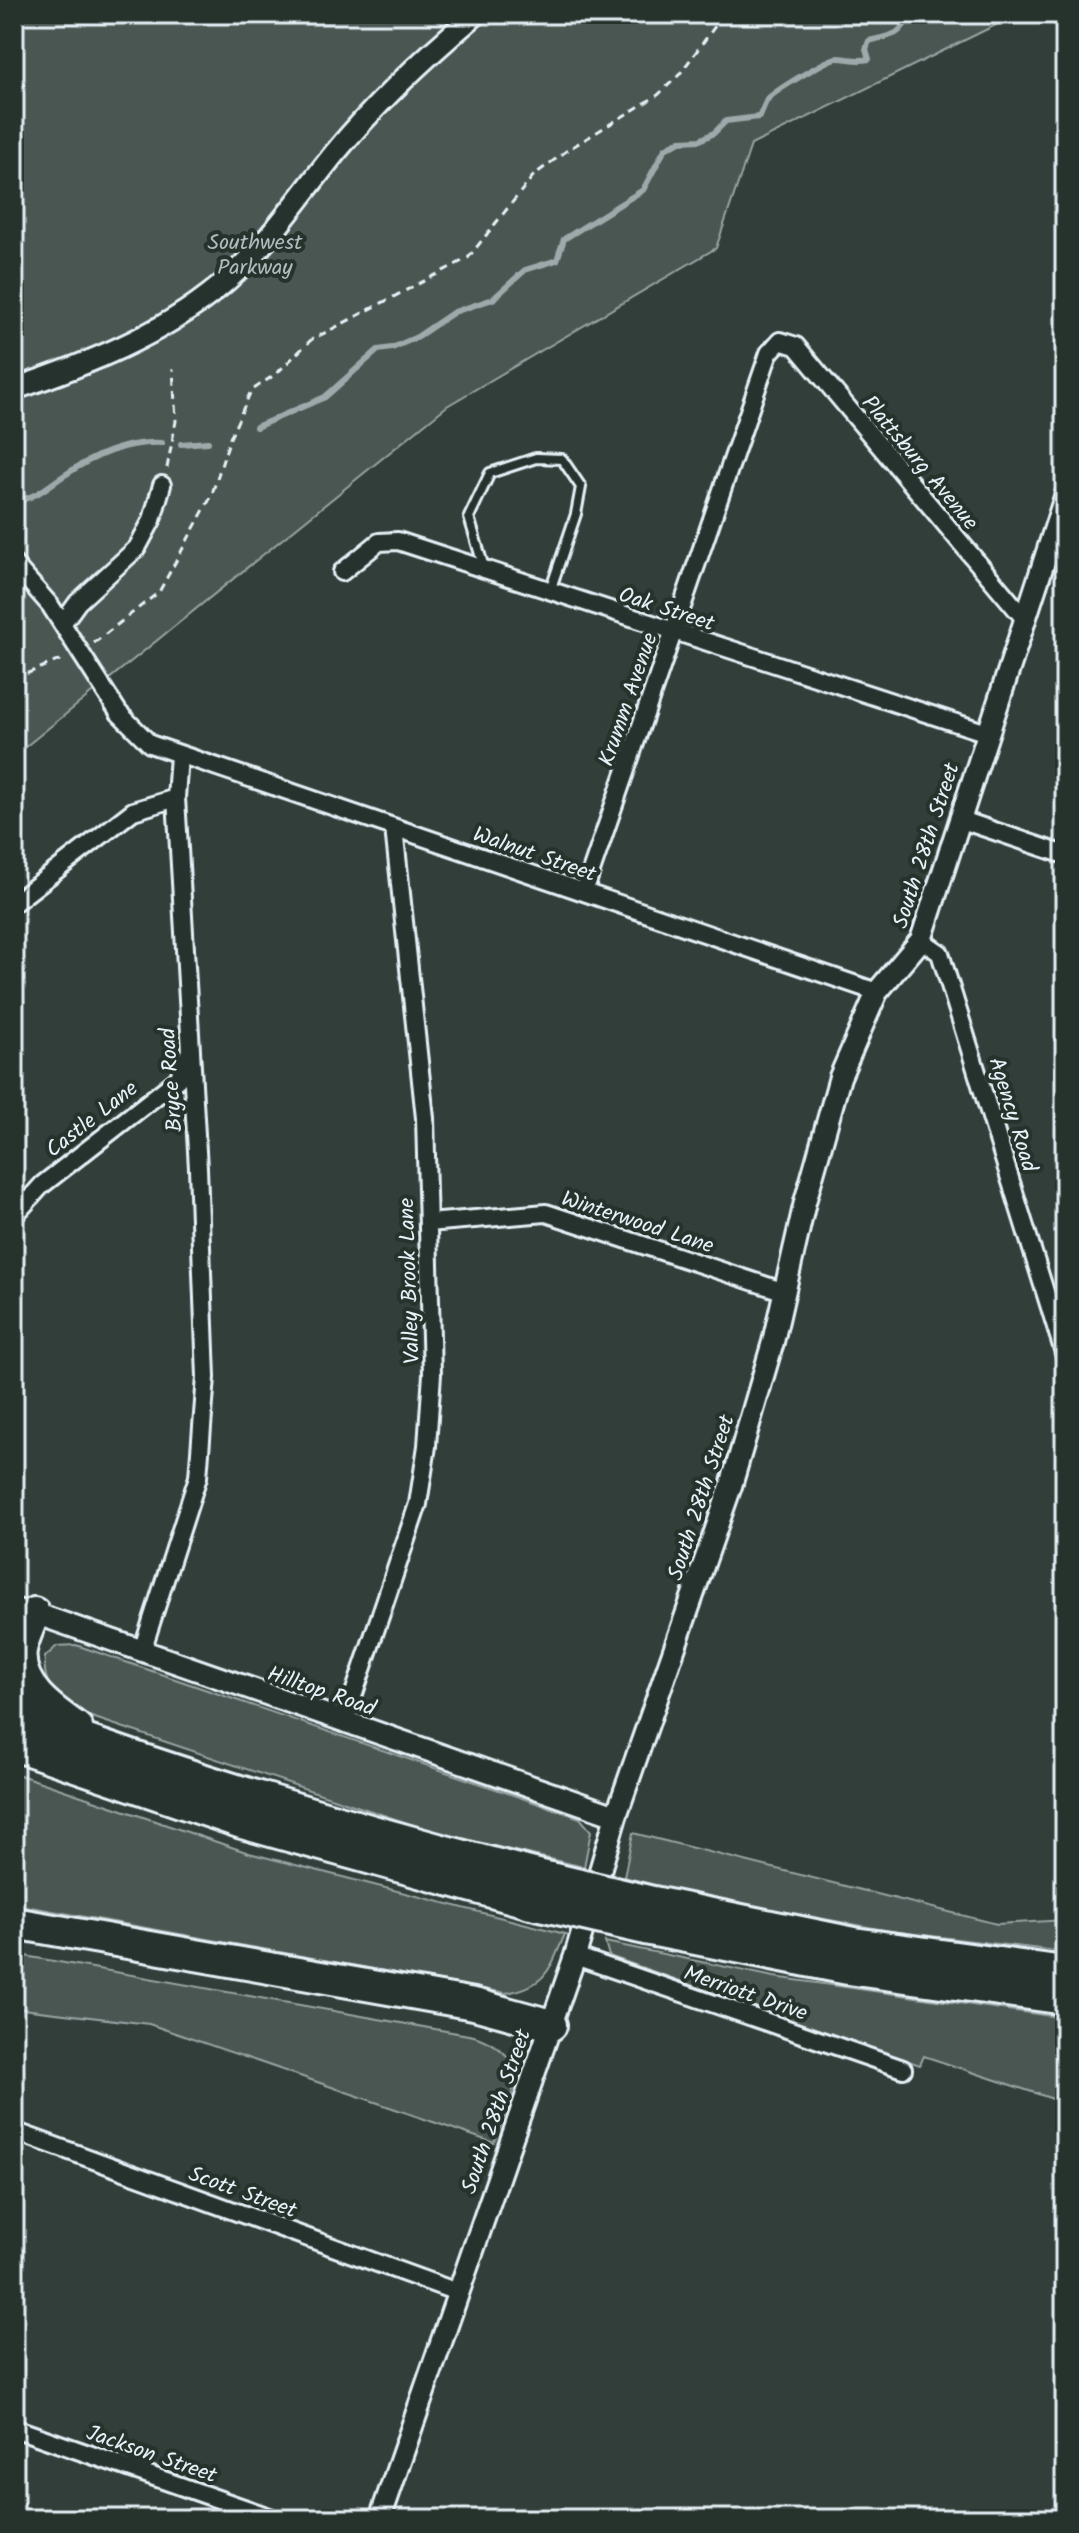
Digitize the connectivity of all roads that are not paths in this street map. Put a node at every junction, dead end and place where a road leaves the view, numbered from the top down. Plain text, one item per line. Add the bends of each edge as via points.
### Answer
1 (476, 14) edge
2 (780, 341) joint
3 (14, 389) edge
4 (162, 485) road end
5 (1065, 497) edge
6 (14, 564) edge
7 (484, 569) junction
8 (342, 572) dead end
9 (550, 592) junction
10 (1024, 618) junction
11 (62, 624) junction
12 (673, 634) junction
13 (987, 733) junction
14 (179, 755) junction
15 (176, 798) junction
16 (959, 819) junction
17 (394, 828) junction
18 (1065, 855) edge
19 (584, 892) junction
20 (14, 903) edge
21 (921, 940) junction
22 (877, 992) junction
23 (190, 1052) junction
24 (14, 1216) edge
25 (428, 1223) junction
26 (782, 1291) junction
27 (1065, 1356) edge
28 (24, 1610) edge
29 (142, 1651) junction
30 (17, 1654) edge
31 (14, 1715) edge
32 (344, 1723) junction
33 (14, 1745) edge
34 (14, 1756) edge
35 (100, 1761) junction
36 (616, 1816) junction
37 (649, 1916) junction
38 (14, 1923) edge
39 (14, 1941) edge
40 (575, 1956) junction
41 (1065, 1972) edge
42 (1065, 1999) edge
43 (547, 2035) junction
44 (903, 2069) dead end
45 (14, 2131) edge
46 (457, 2292) junction
47 (14, 2428) edge
48 (275, 2519) edge
49 (380, 2519) edge

1 - 3 street via 418,63 335,153 275,231 218,288 92,363
2 - 10 street, Plattsburg Avenue via 796,346
2 - 12 street, Krumm Avenue via 769,353
4 - 11 street via 137,548 86,593
5 - 10 street, South 28th Street
6 - 11 street
7 - 8 street, Oak Street via 398,541 379,542
7 - 9 street, Oak Street
7 - 9 lane via 469,517 490,473 536,458 562,459 581,487
9 - 12 street, Oak Street
10 - 13 street, South 28th Street
11 - 14 street via 134,731
12 - 13 street, Oak Street
12 - 19 street, Krumm Avenue
13 - 16 street, South 28th Street
14 - 15 street, Bryce Road
14 - 17 street, Walnut Street
15 - 20 street via 133,811
15 - 23 street, Bryce Road
16 - 18 street
16 - 21 street, South 28th Street
17 - 19 street, Walnut Street
17 - 25 street, Valley Brook Lane via 425,1118
19 - 22 street, Walnut Street
21 - 22 street, South 28th Street
21 - 27 street, Agency Road via 940,953
22 - 26 street, South 28th Street via 840,1077
23 - 24 street, Castle Lane via 178,1079 42,1185
23 - 29 street, Bryce Road via 206,1377 198,1477
25 - 26 street, Winterwood Lane via 546,1213
25 - 32 street, Valley Brook Lane via 432,1374 418,1504
26 - 36 street, South 28th Street via 773,1342 731,1486
28 - 29 street, Hilltop Road
28 - 30 highway
29 - 32 street, Hilltop Road
30 - 35 highway via 36,1697
31 - 35 highway
32 - 36 street, Hilltop Road
33 - 35 highway
34 - 35 highway
35 - 37 highway, bridge via 389,1837 535,1889
36 - 40 street, South 28th Street
37 - 41 highway
37 - 42 highway via 848,1969
38 - 43 highway via 474,2004
39 - 43 highway
40 - 43 street, South 28th Street
40 - 44 street, Merriott Drive
43 - 46 street, South 28th Street
45 - 46 street, Scott Street
46 - 49 street, South 28th Street
47 - 48 street, Jackson Street

